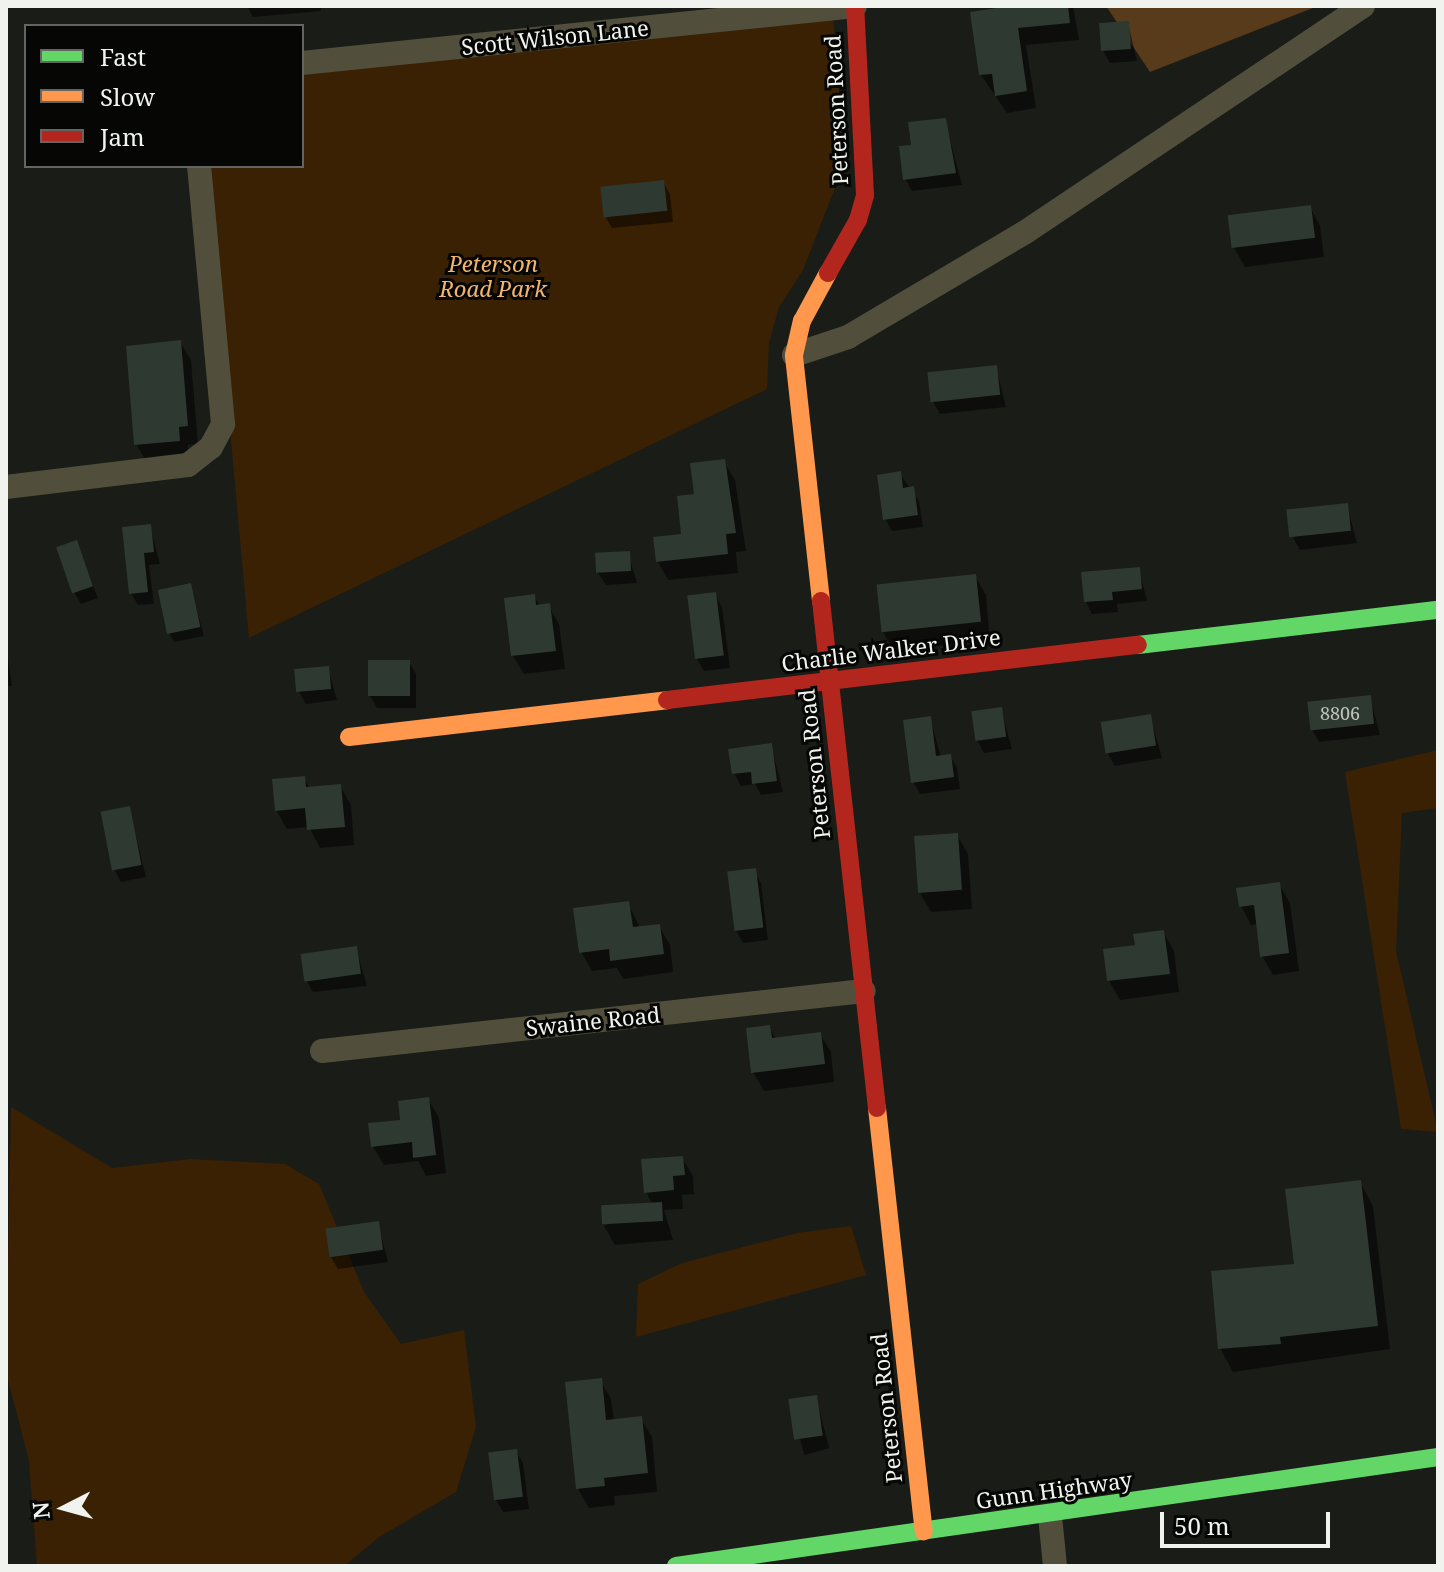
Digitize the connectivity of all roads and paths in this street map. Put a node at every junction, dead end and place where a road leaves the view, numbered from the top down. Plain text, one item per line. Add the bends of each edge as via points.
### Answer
1 (855, 6) edge
2 (1363, 6) edge
3 (304, 63) edge
4 (199, 168) edge
5 (794, 355) junction
6 (6, 487) edge
7 (1438, 610) edge
8 (829, 682) junction
9 (349, 737) dead end
10 (864, 991) junction
11 (322, 1051) dead end
12 (1438, 1457) edge
13 (1050, 1516) junction
14 (924, 1531) junction
15 (676, 1566) edge
16 (1055, 1566) edge

1 - 3 street, Scott Wilson Lane
1 - 5 street, Peterson Road via 865,195 858,220 802,321
2 - 5 street via 1024,233 848,337
4 - 6 street via 223,424 211,447 188,465
5 - 8 street, Peterson Road
7 - 8 street, Charlie Walker Drive
8 - 9 street, Charlie Walker Drive
8 - 10 street, Peterson Road
10 - 11 street, Swaine Road
10 - 14 street, Peterson Road
12 - 13 street, Gunn Highway
13 - 14 street, Gunn Highway
13 - 16 street
14 - 15 street, Gunn Highway

